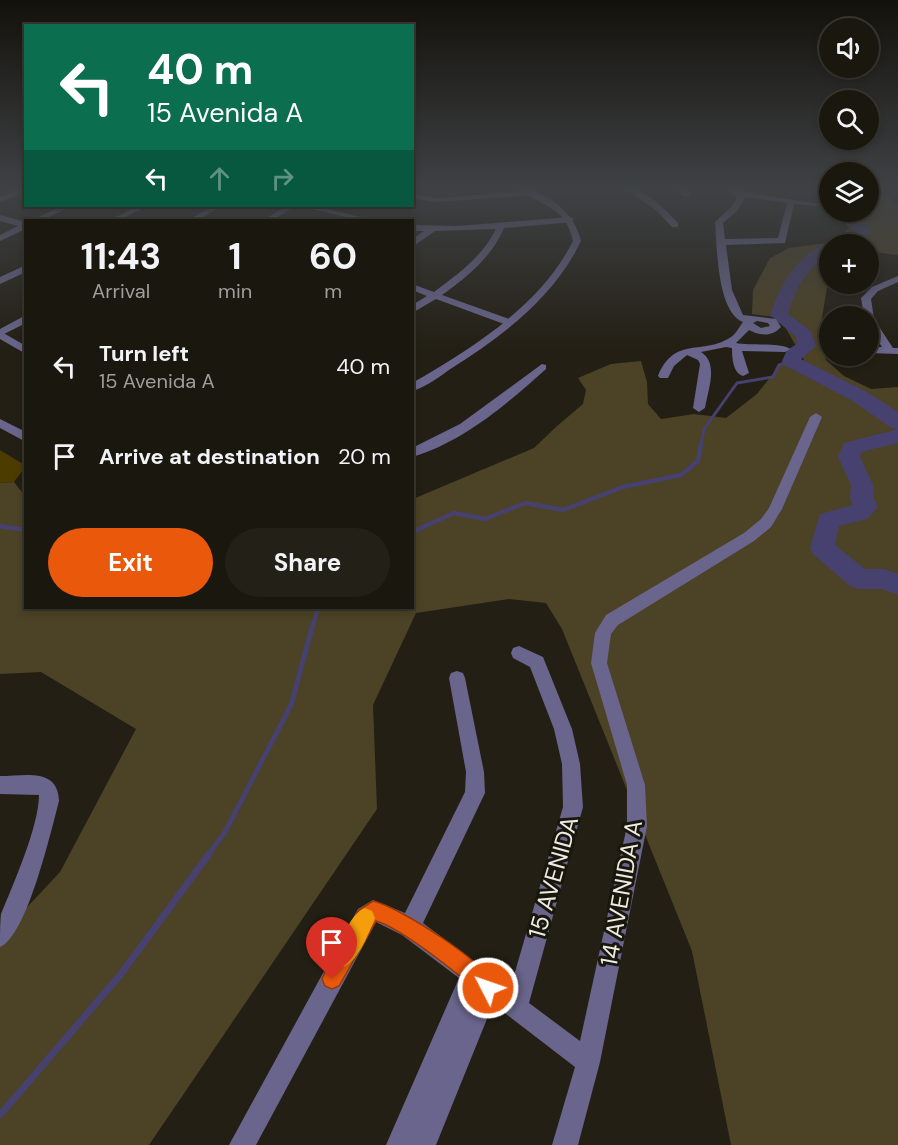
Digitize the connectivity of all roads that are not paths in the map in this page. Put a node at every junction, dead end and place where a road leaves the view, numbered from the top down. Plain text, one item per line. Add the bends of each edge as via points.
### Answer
1 (492, 242) edge
2 (576, 242) edge
3 (722, 242) edge
4 (24, 269) edge
5 (898, 279) edge
6 (0, 281) edge
7 (414, 289) edge
8 (435, 296) junction
9 (414, 309) edge
10 (24, 319) edge
11 (508, 322) junction
12 (0, 333) edge
13 (732, 345) junction
14 (673, 346) dead end
15 (785, 349) dead end
16 (24, 350) edge
17 (879, 350) edge
18 (894, 351) edge
19 (693, 352) junction
20 (672, 359) junction
21 (542, 367) dead end
22 (742, 373) dead end
23 (664, 376) dead end
24 (414, 387) edge
25 (699, 408) dead end
26 (816, 417) dead end
27 (0, 423) edge
28 (24, 437) edge
29 (414, 452) edge
30 (519, 653) dead end
31 (457, 678) dead end
32 (0, 785) edge
33 (410, 927) junction
34 (0, 936) edge
35 (480, 981) junction
36 (516, 1007) junction
37 (588, 1062) junction
38 (242, 1145) edge
39 (399, 1145) edge
40 (423, 1145) edge
41 (564, 1145) edge

1 - 8 street
2 - 11 street via 570,258 547,286
3 - 13 street via 727,290 739,317 748,322
4 - 6 street
5 - 18 street via 875,289 866,298 869,319
7 - 8 street
8 - 9 street
8 - 11 street
10 - 12 street
11 - 24 street
12 - 16 street
13 - 15 street
13 - 19 street
13 - 22 street
14 - 20 street via 667,356
17 - 18 street
19 - 20 street
19 - 25 street via 706,364
20 - 23 street
21 - 29 street via 469,424
26 - 37 street, 14 AVENIDA A via 766,523 612,620 603,633 599,663 636,785 637,826
27 - 28 street
30 - 36 street, 15 AVENIDA via 537,662 563,729 571,764 573,807
31 - 33 street via 475,772 475,793
32 - 34 street via 43,785 49,791 49,801 16,910
33 - 35 street
33 - 38 street via 382,913 373,911 366,917
35 - 36 street
35 - 39 street
35 - 40 street
36 - 37 street
37 - 41 street, 14 AVENIDA A

